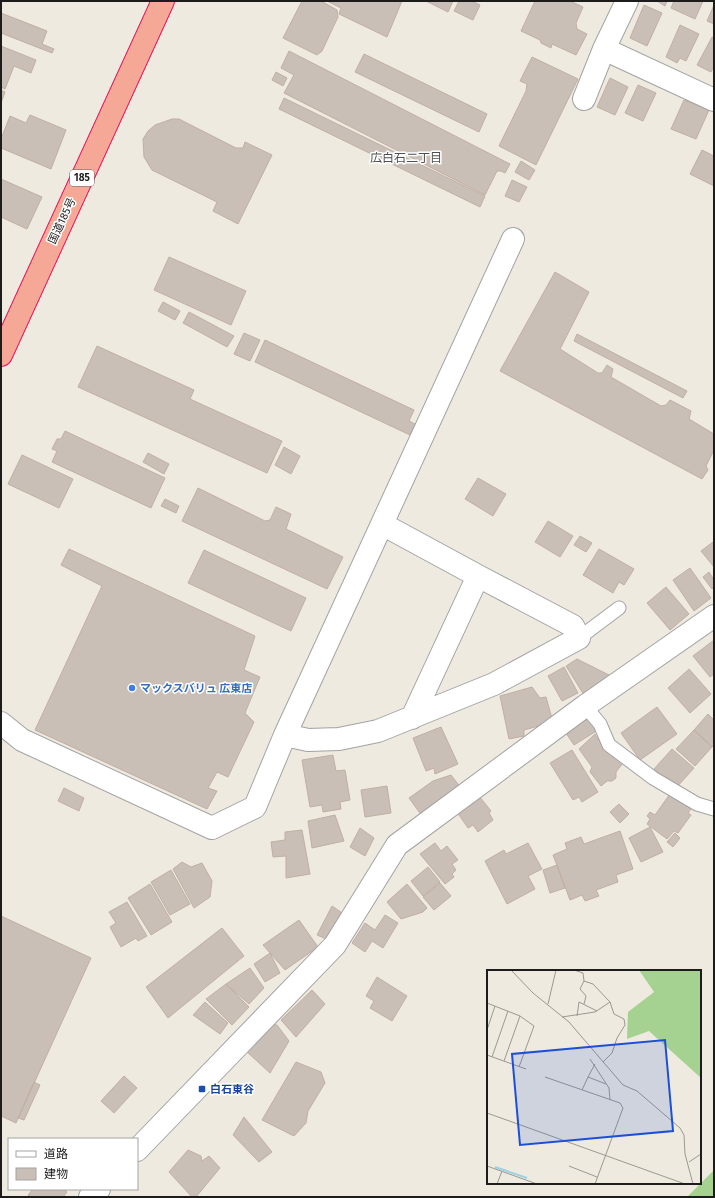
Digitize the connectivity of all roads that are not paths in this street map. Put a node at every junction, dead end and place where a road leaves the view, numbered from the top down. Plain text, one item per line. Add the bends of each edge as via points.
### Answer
1 (163, 1) edge
2 (627, 1) edge
3 (604, 49) junction
4 (584, 99) dead end
5 (714, 100) edge
6 (513, 239) dead end
7 (1, 355) edge
8 (382, 524) junction
9 (478, 576) junction
10 (619, 608) dead end
11 (714, 616) edge
12 (579, 638) junction
13 (585, 706) junction
14 (412, 718) junction
15 (1, 723) edge
16 (284, 735) junction
17 (714, 809) edge
18 (138, 1149) edge
19 (98, 1190) edge
20 (90, 1197) edge

1 - 7 highway, 国道185号 / 185
2 - 3 street
3 - 4 street
3 - 5 street
6 - 8 street
8 - 9 street
8 - 16 street
9 - 12 street via 573,626
9 - 14 street
10 - 12 lane
11 - 13 street
12 - 14 street via 494,684
13 - 17 lane via 600,724 609,745 652,778 697,804
13 - 18 street via 397,845 335,946
14 - 16 street via 378,731 339,739 308,740
15 - 16 street via 22,740 212,828 255,807
19 - 20 street

